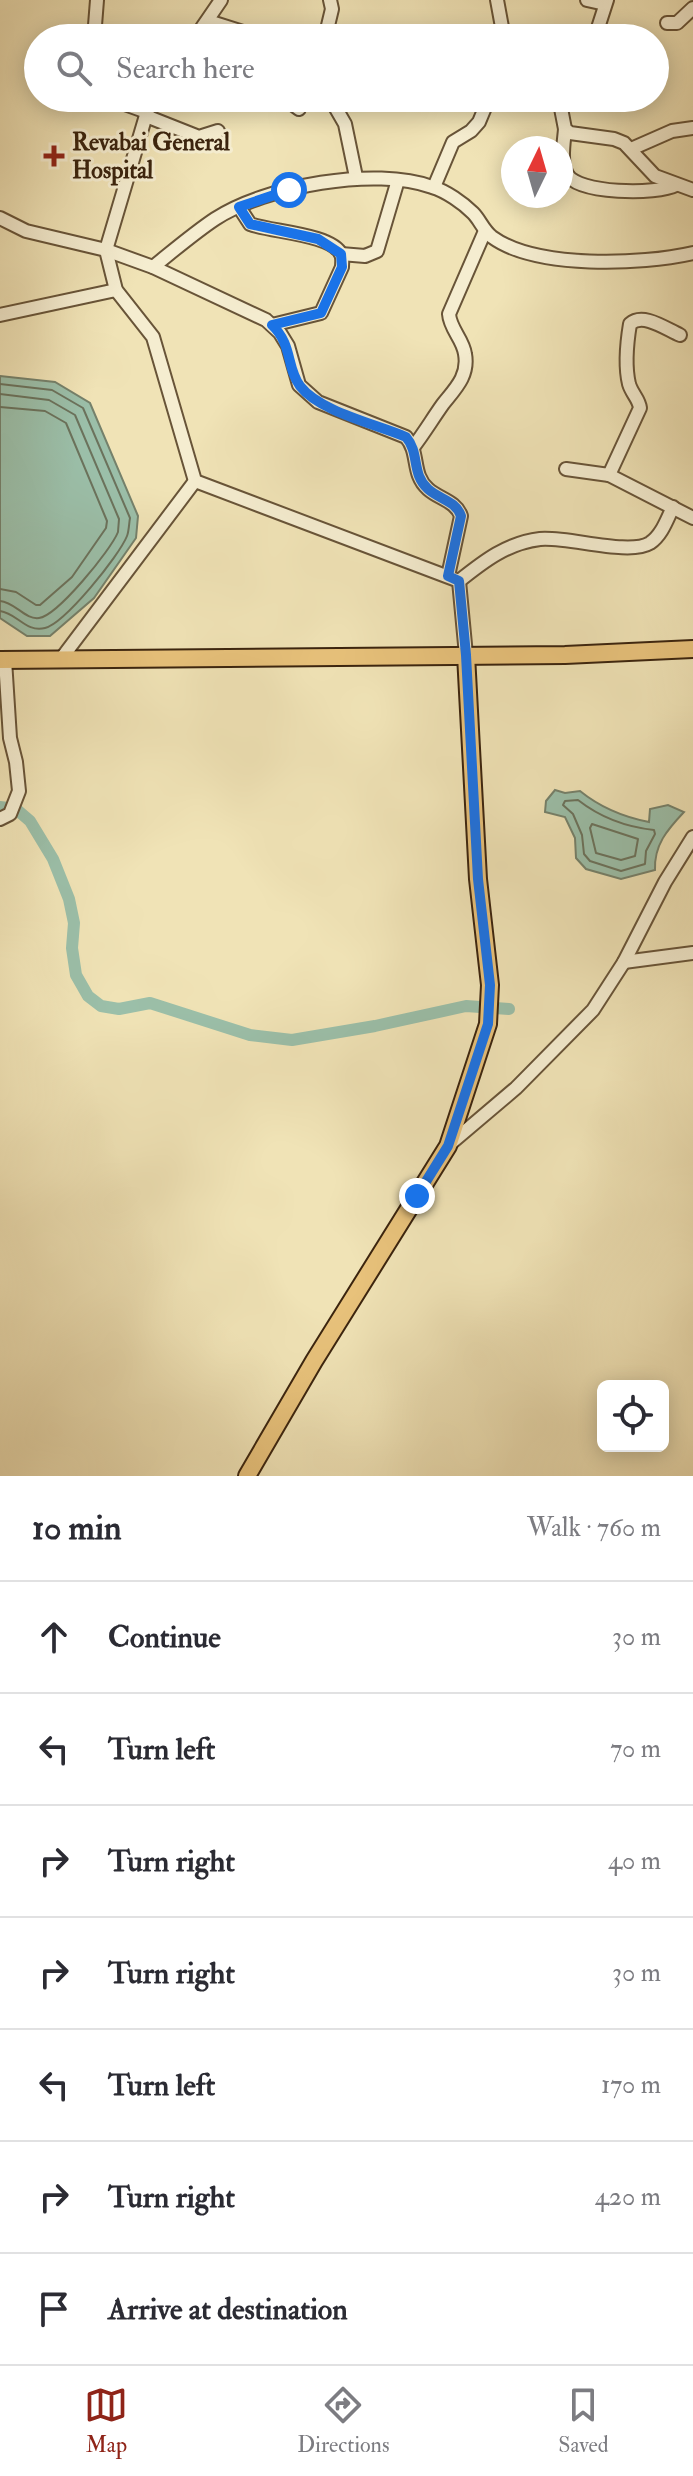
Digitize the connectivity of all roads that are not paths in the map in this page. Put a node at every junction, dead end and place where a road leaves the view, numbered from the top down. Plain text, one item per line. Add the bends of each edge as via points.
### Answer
1 (97, 0) edge
2 (221, 0) edge
3 (330, 0) edge
4 (497, 0) edge
5 (587, 0) edge
6 (606, 2) edge
7 (693, 8) edge
8 (208, 21) junction
9 (693, 22) edge
10 (667, 23) dead end
11 (95, 24) edge
12 (206, 24) edge
13 (218, 24) edge
14 (328, 24) edge
15 (501, 24) edge
16 (599, 24) edge
17 (142, 112) edge
18 (338, 112) edge
19 (483, 112) edge
20 (562, 112) edge
21 (147, 114) junction
22 (693, 128) edge
23 (565, 129) junction
24 (218, 131) dead end
25 (631, 149) junction
26 (356, 177) junction
27 (398, 180) junction
28 (676, 185) junction
29 (434, 187) junction
30 (693, 190) edge
31 (239, 207) junction
32 (0, 218) edge
33 (485, 231) junction
34 (106, 250) junction
35 (693, 253) edge
36 (341, 254) junction
37 (153, 267) junction
38 (116, 290) junction
39 (0, 315) edge
40 (272, 325) junction
41 (680, 335) dead end
42 (414, 446) junction
43 (566, 469) dead end
44 (609, 475) junction
45 (195, 481) junction
46 (673, 507) junction
47 (693, 518) edge
48 (453, 578) junction
49 (693, 649) edge
50 (466, 655) junction
51 (61, 659) junction
52 (2, 660) edge
53 (9, 812) edge
54 (693, 837) edge
55 (693, 953) edge
56 (624, 962) junction
57 (448, 1146) junction
58 (247, 1476) edge

1 - 11 street
2 - 8 street
3 - 14 street
4 - 15 street
5 - 6 street
6 - 16 street
7 - 9 street
7 - 10 street via 677,23
8 - 12 street
8 - 13 street
17 - 21 street
18 - 26 street
19 - 29 street via 471,131 453,142
20 - 23 street
21 - 24 street via 199,137
21 - 34 street
22 - 25 street
23 - 25 street via 614,139
23 - 28 street via 565,170 573,180 643,192
25 - 28 street via 655,176
26 - 27 street
26 - 31 street via 303,186
27 - 29 street
27 - 36 street via 377,251
28 - 30 street
29 - 33 street via 472,212
31 - 36 street via 250,224 318,239
31 - 37 street via 216,218
32 - 34 street via 26,231
33 - 35 street via 515,248 600,263
33 - 42 street via 449,314 465,351 464,375
34 - 37 street
34 - 38 street
36 - 40 street via 342,267 321,313
37 - 40 street
38 - 39 street
38 - 45 street via 153,337
40 - 42 street via 288,346 299,385 318,402 406,437
41 - 44 street via 643,319 630,324 629,383 640,408
42 - 48 street via 418,476 461,516
43 - 44 street
44 - 46 street
45 - 48 street
45 - 51 street
46 - 47 street
46 - 48 street via 660,534 649,543 632,547 544,538 492,556
48 - 50 street
49 - 50 main road
50 - 51 main road
50 - 57 main road via 478,879 490,985 488,1024
51 - 52 main road
52 - 53 street via 19,791
54 - 56 street
55 - 56 street
56 - 57 street via 593,1010 516,1088
57 - 58 main road

